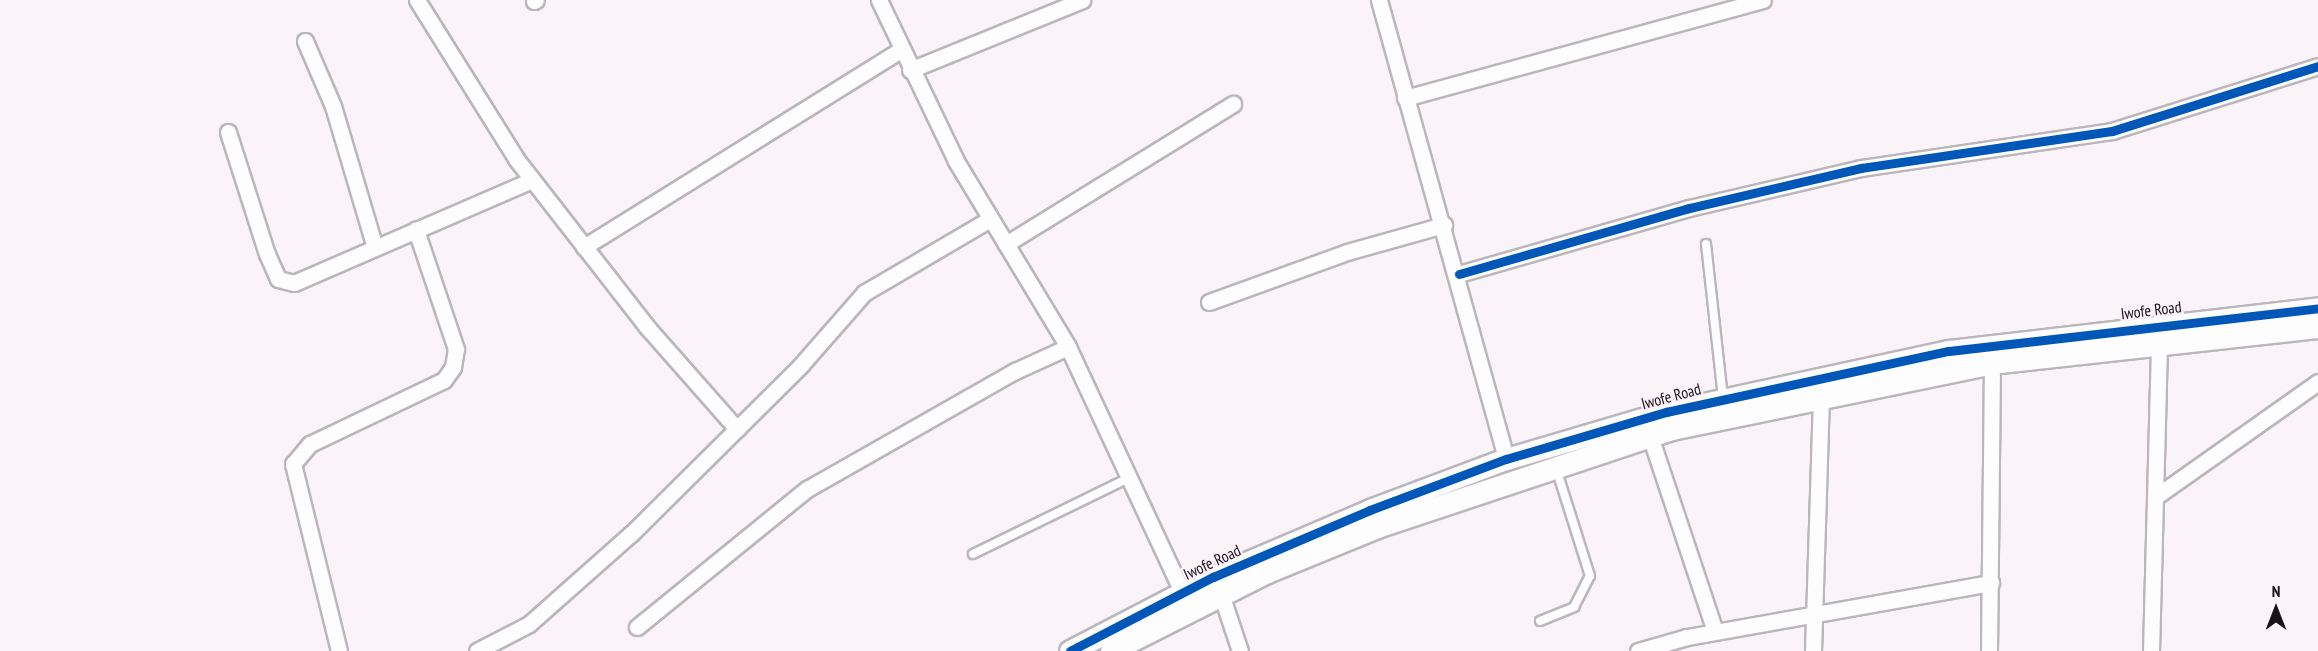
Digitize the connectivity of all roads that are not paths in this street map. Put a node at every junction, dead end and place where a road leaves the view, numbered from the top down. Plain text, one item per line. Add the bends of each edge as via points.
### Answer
1 (417, 0) edge
2 (879, 0) edge
3 (1082, 0) edge
4 (1379, 0) edge
5 (1763, 0) edge
6 (1711, 8) edge
7 (305, 41) dead end
8 (901, 50) junction
9 (2318, 66) edge
10 (910, 70) junction
11 (1405, 98) junction
12 (1233, 104) dead end
13 (228, 132) dead end
14 (532, 180) junction
15 (990, 219) junction
16 (1444, 225) junction
17 (416, 230) junction
18 (1006, 244) junction
19 (1706, 244) dead end
20 (584, 247) junction
21 (375, 248) junction
22 (1459, 273) junction
23 (1209, 302) dead end
24 (2318, 308) edge
25 (2318, 327) edge
26 (2159, 343) junction
27 (1068, 347) junction
28 (1992, 363) junction
29 (1869, 376) junction
30 (2318, 382) edge
31 (1821, 395) junction
32 (1723, 397) junction
33 (737, 429) junction
34 (1650, 435) junction
35 (1506, 459) junction
36 (1554, 464) junction
37 (1129, 478) junction
38 (2158, 495) junction
39 (973, 554) dead end
40 (1991, 583) junction
41 (1182, 592) junction
42 (1221, 594) junction
43 (1810, 614) junction
44 (1540, 621) dead end
45 (637, 627) dead end
46 (1715, 632) junction
47 (339, 651) edge
48 (477, 651) edge
49 (1070, 651) edge
50 (1111, 651) edge
51 (1240, 651) edge
52 (1638, 651) edge
53 (1813, 651) edge
54 (1989, 651) edge
55 (2151, 651) edge

1 - 14 street
2 - 8 street
3 - 10 street
4 - 11 street
5 - 6 street
6 - 11 street
7 - 21 street via 333,106
8 - 10 street
8 - 20 street
9 - 22 street via 2112,130 1861,168 1689,208
10 - 15 street
11 - 16 street
12 - 18 street
13 - 21 street via 278,279 294,283
14 - 17 street
14 - 20 street
15 - 18 street
15 - 33 street via 864,293
16 - 22 street
16 - 23 street via 1347,252
17 - 21 street
17 - 47 street via 456,349 453,367 444,380 310,444 293,464
18 - 27 street
19 - 32 lane
20 - 33 street
22 - 35 street
24 - 29 street, Iwofe Road via 1992,345
25 - 26 street, Iwofe Road
26 - 28 street, Iwofe Road
26 - 38 street
27 - 37 street
27 - 45 street via 1005,376 807,489
28 - 29 street, Iwofe Road
28 - 40 street
29 - 31 street, Iwofe Road
29 - 32 street, Iwofe Road
30 - 38 street
31 - 34 street, Iwofe Road
31 - 43 street via 1818,548
32 - 35 street, Iwofe Road
33 - 48 street via 632,533 529,624
34 - 36 street, Iwofe Road
34 - 46 street
35 - 41 street, Iwofe Road via 1370,510
36 - 42 street, Iwofe Road via 1377,527
36 - 44 lane via 1590,576 1574,607
37 - 39 lane
37 - 41 street
38 - 55 street
40 - 43 street
40 - 54 street
41 - 49 street, Iwofe Road
42 - 50 street, Iwofe Road
42 - 51 street
43 - 46 street
43 - 53 street
46 - 52 street

